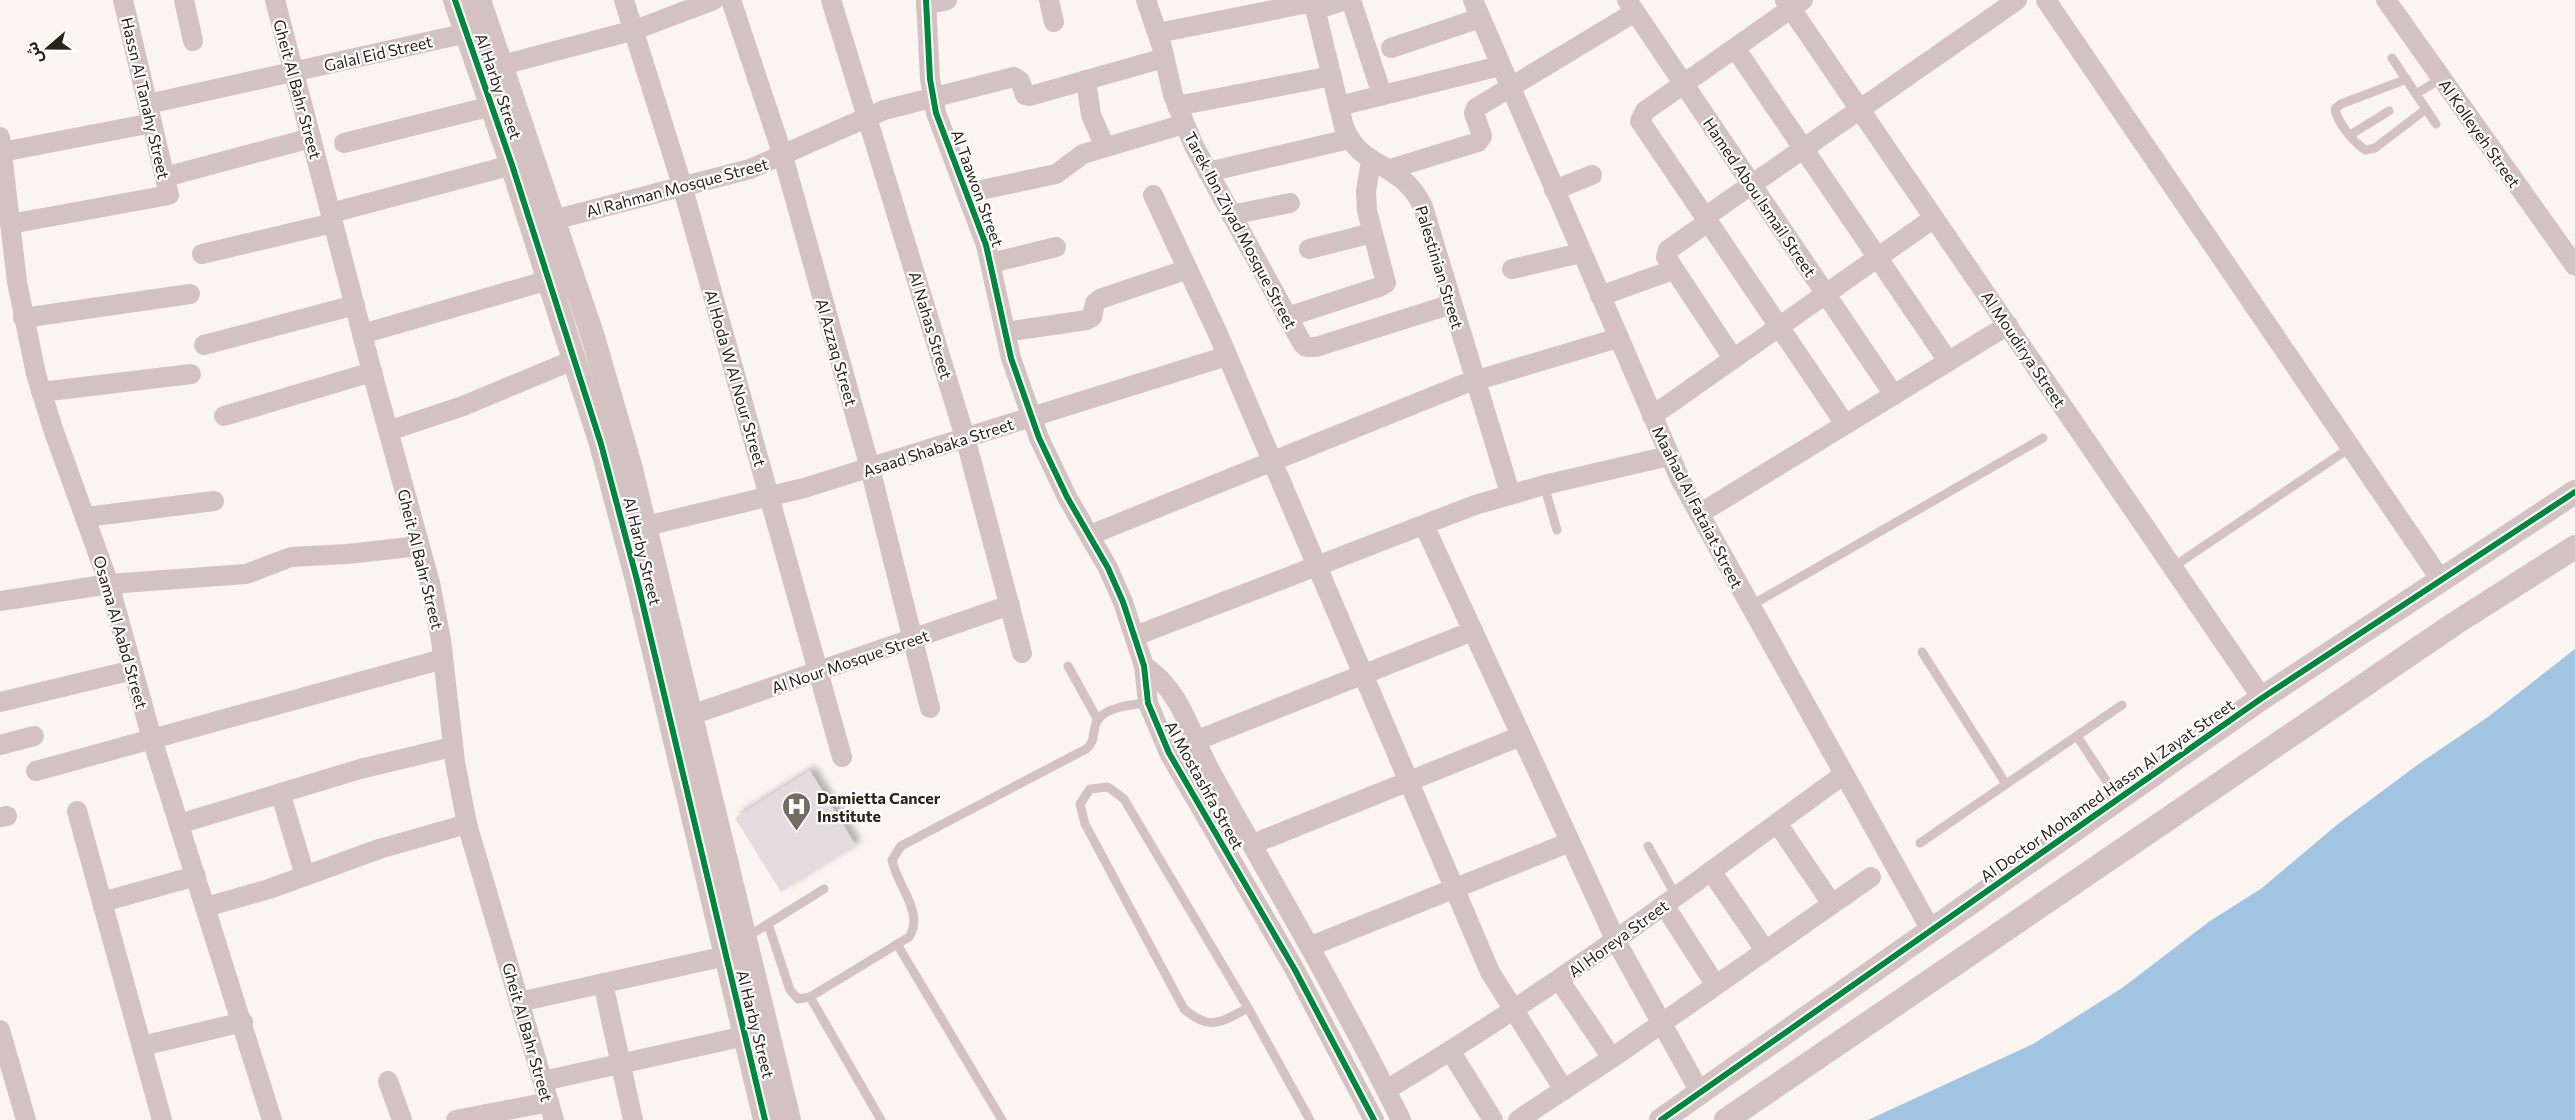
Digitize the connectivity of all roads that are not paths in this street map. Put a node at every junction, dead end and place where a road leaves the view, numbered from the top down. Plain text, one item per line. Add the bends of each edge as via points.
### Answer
1 (123, 0) edge
2 (184, 0) edge
3 (275, 0) edge
4 (455, 0) edge
5 (479, 0) edge
6 (624, 0) edge
7 (714, 0) edge
8 (731, 0) edge
9 (831, 0) edge
10 (946, 0) edge
11 (1049, 0) edge
12 (1146, 0) edge
13 (1346, 0) edge
14 (1351, 0) edge
15 (2017, 0) edge
16 (2046, 0) edge
17 (2386, 0) edge
18 (926, 3) edge
19 (1793, 3) edge
20 (1314, 4) edge
21 (1480, 6) edge
22 (1631, 6) edge
23 (1054, 22) dead end
24 (635, 30) junction
25 (467, 33) junction
26 (1158, 33) junction
27 (193, 41) dead end
28 (1391, 48) dead end
29 (1735, 48) junction
30 (1164, 58) junction
31 (2392, 58) dead end
32 (502, 65) junction
33 (1500, 66) junction
34 (294, 72) junction
35 (1332, 76) junction
36 (2442, 78) junction
37 (2407, 79) junction
38 (1086, 80) junction
39 (1684, 84) junction
40 (1510, 88) junction
41 (2416, 94) junction
42 (1382, 95) junction
43 (933, 97) junction
44 (492, 105) junction
45 (1339, 106) junction
46 (1860, 109) junction
47 (2426, 109) junction
48 (2389, 111) dead end
49 (150, 113) junction
50 (1181, 115) junction
51 (868, 116) junction
52 (2436, 124) dead end
53 (2350, 135) junction
54 (311, 138) junction
55 (1349, 139) junction
56 (344, 143) dead end
57 (1, 145) edge
58 (1105, 147) junction
59 (1803, 149) junction
60 (783, 156) junction
61 (1371, 161) junction
62 (1390, 169) junction
63 (1208, 172) junction
64 (1592, 175) dead end
65 (524, 177) junction
66 (1752, 184) junction
67 (167, 186) junction
68 (682, 186) junction
69 (1554, 190) junction
70 (967, 193) junction
71 (1153, 195) dead end
72 (1290, 203) dead end
73 (6, 212) edge
74 (1232, 215) junction
75 (332, 218) junction
76 (1934, 218) junction
77 (553, 220) junction
78 (1706, 220) junction
79 (1372, 233) junction
80 (1056, 247) dead end
81 (1309, 249) dead end
82 (1581, 253) junction
83 (202, 254) dead end
84 (1877, 258) junction
85 (990, 263) junction
86 (2575, 266) edge
87 (1512, 268) dead end
88 (1188, 269) junction
89 (1673, 270) junction
90 (549, 279) junction
91 (190, 294) dead end
92 (1826, 294) junction
93 (1600, 296) junction
94 (1452, 304) junction
95 (355, 305) junction
96 (1287, 317) junction
97 (23, 318) junction
98 (2007, 325) junction
99 (1780, 326) junction
100 (1005, 332) junction
101 (362, 334) junction
102 (1618, 338) junction
103 (204, 345) dead end
104 (1227, 356) junction
105 (1734, 358) junction
106 (576, 359) junction
107 (1948, 361) junction
108 (372, 372) junction
109 (191, 374) dead end
110 (1475, 381) junction
111 (41, 392) junction
112 (1893, 395) junction
113 (224, 416) dead end
114 (1652, 416) junction
115 (1031, 417) junction
116 (1845, 424) junction
117 (388, 430) junction
118 (965, 437) junction
119 (2043, 438) dead end
120 (2351, 447) junction
121 (1669, 456) junction
122 (1272, 462) junction
123 (870, 468) junction
124 (1544, 485) junction
125 (2575, 492) edge
126 (1510, 494) junction
127 (769, 498) junction
128 (214, 501) dead end
129 (1699, 514) junction
130 (86, 517) junction
131 (1424, 525) junction
132 (646, 526) junction
133 (1557, 530) dead end
134 (1090, 535) junction
135 (420, 546) junction
136 (2575, 547) edge
137 (1317, 566) junction
138 (2173, 567) junction
139 (2441, 580) junction
140 (109, 585) junction
141 (0, 601) edge
142 (1010, 605) junction
143 (1750, 606) junction
144 (1473, 631) junction
145 (1135, 636) junction
146 (912, 639) junction
147 (1922, 652) dead end
148 (1022, 653) dead end
149 (443, 659) junction
150 (1068, 666) dead end
151 (1144, 666) junction
152 (133, 670) junction
153 (818, 672) junction
154 (1363, 675) junction
155 (2262, 698) junction
156 (0, 702) edge
157 (1148, 703) junction
158 (2122, 705) dead end
159 (930, 708) dead end
160 (690, 715) junction
161 (1098, 720) junction
162 (34, 736) dead end
163 (1521, 736) junction
164 (2077, 736) junction
165 (152, 739) junction
166 (1195, 741) junction
167 (0, 745) edge
168 (452, 747) junction
169 (842, 758) dead end
170 (36, 771) dead end
171 (1843, 775) junction
172 (1408, 781) junction
173 (2006, 784) junction
174 (281, 795) junction
175 (2118, 799) junction
176 (77, 811) dead end
177 (1777, 823) junction
178 (179, 824) junction
179 (467, 824) junction
180 (1570, 842) junction
181 (1253, 843) junction
182 (1920, 843) dead end
183 (1648, 846) dead end
184 (1711, 871) junction
185 (196, 876) junction
186 (305, 876) junction
187 (1871, 877) dead end
188 (824, 889) dead end
189 (1454, 889) junction
190 (1670, 901) junction
191 (102, 902) junction
192 (1832, 904) junction
193 (206, 907) junction
194 (768, 924) junction
195 (1931, 930) junction
196 (745, 939) junction
197 (1616, 941) junction
198 (897, 945) junction
199 (1311, 946) junction
200 (1765, 950) junction
201 (726, 956) junction
202 (1560, 981) junction
203 (603, 983) junction
204 (1715, 984) junction
205 (810, 997) junction
206 (519, 1002) junction
207 (1248, 1008) junction
208 (1513, 1012) junction
209 (243, 1022) junction
210 (1660, 1023) junction
211 (0, 1030) edge
212 (745, 1036) junction
213 (142, 1046) junction
214 (1451, 1052) junction
215 (1612, 1058) junction
216 (621, 1064) junction
217 (388, 1081) dead end
218 (543, 1081) junction
219 (1386, 1090) junction
220 (1564, 1090) junction
221 (1701, 1094) junction
222 (551, 1111) edge
223 (1396, 1118) edge
224 (26, 1120) edge
225 (162, 1120) edge
226 (272, 1120) edge
227 (402, 1120) edge
228 (456, 1120) edge
229 (633, 1120) edge
230 (765, 1120) edge
231 (789, 1120) edge
232 (881, 1120) edge
233 (1002, 1120) edge
234 (1310, 1120) edge
235 (1374, 1120) edge
236 (1493, 1120) edge
237 (1518, 1120) edge
238 (1661, 1120) edge
239 (1726, 1120) edge

1 - 49 street, Hassn Al Tanahy Street
2 - 27 street
3 - 34 street, Gheit Al Bahr Street
4 - 25 street, Al Harby Street
5 - 32 street, Al Harby Street
6 - 24 street, Al Hoda W Al Nour Street
7 - 24 street
8 - 60 street, Al Azzaq Street
9 - 51 street, Al Nahas Street
10 - 18 street
11 - 23 street
12 - 26 street, Tarek Ibn Ziyad Mosque Street
13 - 20 street
14 - 42 street
15 - 46 street
16 - 120 street
17 - 36 street, Al Kolleyeh Street
18 - 43 street, Al Taawon Street
19 - 29 street
19 - 46 street, Al Moudirya Street
20 - 26 street
20 - 35 street, Palestinian Street
21 - 28 street
21 - 33 street, Maahad Al Fataiat Street
22 - 39 street, Hamed Abou Ismail Street
22 - 40 street
24 - 32 street
24 - 68 street, Al Hoda W Al Nour Street
25 - 34 street, Galal Eid Street
25 - 44 street, Al Harby Street
26 - 30 street, Tarek Ibn Ziyad Mosque Street
29 - 39 street
29 - 59 street
30 - 38 street
30 - 50 street, Tarek Ibn Ziyad Mosque Street
31 - 37 lane
32 - 65 street, Al Harby Street
33 - 40 street, Maahad Al Fataiat Street
33 - 42 street
34 - 49 street, Galal Eid Street
34 - 54 street, Gheit Al Bahr Street
35 - 45 street, Palestinian Street
35 - 50 street
36 - 41 lane
36 - 86 street, Al Kolleyeh Street
37 - 41 lane
37 - 53 lane via 2335,109
38 - 43 street, Al Rahman Mosque Street via 1030,96 1025,95 1020,81 1014,77
38 - 58 street via 1091,115
39 - 66 street, Hamed Abou Ismail Street
39 - 78 street via 1645,111 1640,121
40 - 62 street via 1474,110 1482,136 1478,142
40 - 69 street, Maahad Al Fataiat Street
41 - 47 lane
42 - 45 street
43 - 51 street, Al Rahman Mosque Street
43 - 70 street, Al Taawon Street via 941,129
44 - 56 street
44 - 65 street, Al Harby Street
45 - 55 street, Palestinian Street
46 - 59 street
46 - 76 street, Al Moudirya Street
47 - 52 lane
47 - 53 lane via 2375,148 2365,150
48 - 53 lane
49 - 57 street, Galal Eid Street
49 - 67 street, Hassn Al Tanahy Street
50 - 58 street
50 - 63 street, Tarek Ibn Ziyad Mosque Street
51 - 60 street, Al Rahman Mosque Street
51 - 118 street, Al Nahas Street
54 - 67 street
54 - 75 street, Gheit Al Bahr Street
55 - 61 street, Palestinian Street
55 - 63 street
57 - 73 street, Osama Al Aabd Street
58 - 70 street via 1083,154 1056,174
59 - 66 street
59 - 84 street
60 - 68 street, Al Rahman Mosque Street via 733,175
60 - 123 street, Al Azzaq Street
61 - 62 street, Palestinian Street
61 - 79 street via 1366,201
62 - 94 street, Palestinian Street via 1408,182 1423,207
63 - 74 street, Tarek Ibn Ziyad Mosque Street
64 - 69 street
65 - 75 street
65 - 77 street, Al Harby Street
65 - 90 street, Al Harby Street
66 - 78 street
66 - 92 street, Hamed Abou Ismail Street
67 - 73 street
68 - 77 street, Al Rahman Mosque Street
68 - 127 street, Al Hoda W Al Nour Street
69 - 82 street, Maahad Al Fataiat Street
70 - 85 street, Al Taawon Street
71 - 88 street
72 - 74 street
73 - 97 street, Osama Al Aabd Street
74 - 96 street, Tarek Ibn Ziyad Mosque Street
75 - 83 street
75 - 95 street, Gheit Al Bahr Street
76 - 84 street
76 - 98 street, Al Moudirya Street
77 - 132 street, Al Harby Street via 606,382
78 - 89 street via 1668,250 1666,259
78 - 99 street
79 - 81 street
79 - 96 street via 1386,279 1383,286
80 - 85 street
82 - 87 street
82 - 93 street, Maahad Al Fataiat Street
84 - 92 street
84 - 107 street
85 - 100 street, Al Taawon Street
88 - 100 street via 1100,299 1087,320
88 - 104 street
89 - 93 street
89 - 105 street
90 - 101 street
90 - 106 street, Al Harby Street
91 - 97 street
92 - 99 street
92 - 112 street, Hamed Abou Ismail Street
93 - 102 street, Maahad Al Fataiat Street
94 - 96 street, Tarek Ibn Ziyad Mosque Street via 1311,348 1302,343
94 - 110 street, Palestinian Street
95 - 101 street, Gheit Al Bahr Street
95 - 103 street
97 - 111 street, Osama Al Aabd Street
98 - 107 street
98 - 138 street, Al Moudirya Street
99 - 105 street
99 - 116 street
100 - 115 street, Al Taawon Street
101 - 108 street, Gheit Al Bahr Street
102 - 110 street
102 - 114 street, Maahad Al Fataiat Street
104 - 115 street, Asaad Shabaka Street
104 - 122 street
105 - 114 street
106 - 117 street via 463,406
106 - 201 street, Al Harby Street via 628,546
107 - 112 street
108 - 113 street
108 - 117 street, Gheit Al Bahr Street
109 - 111 street
110 - 122 street
110 - 126 street, Palestinian Street
111 - 130 street, Osama Al Aabd Street
112 - 116 street
114 - 121 street, Maahad Al Fataiat Street
115 - 118 street, Asaad Shabaka Street
115 - 134 street, Al Mostashfa Street via 1057,478
116 - 129 street
117 - 135 street, Gheit Al Bahr Street
118 - 123 street, Asaad Shabaka Street
118 - 142 street, Al Nahas Street
119 - 143 lane
120 - 138 lane
120 - 139 street
121 - 124 street
121 - 129 street, Maahad Al Fataiat Street
122 - 134 street
122 - 137 street
123 - 127 street, Asaad Shabaka Street
123 - 146 street, Al Azzaq Street
124 - 126 street
124 - 133 lane
125 - 139 street, Al Doctor Mohamed Hassn Al Zayat Street
126 - 131 street
127 - 132 street, Asaad Shabaka Street
127 - 153 street, Al Hoda W Al Nour Street
128 - 130 street
129 - 143 street, Maahad Al Fataiat Street
130 - 140 street, Osama Al Aabd Street
131 - 137 street
131 - 144 street
132 - 160 street, Al Harby Street
134 - 145 street, Al Mostashfa Street
135 - 140 street via 285,557 240,574
135 - 149 street, Gheit Al Bahr Street via 435,602
136 - 239 street via 2444,631
137 - 145 street
137 - 154 street
138 - 155 street, Al Moudirya Street
139 - 155 street, Al Doctor Mohamed Hassn Al Zayat Street
140 - 141 street
140 - 152 street, Osama Al Aabd Street
142 - 146 street, Al Nour Mosque Street
142 - 148 street, Al Nahas Street
143 - 171 street, Maahad Al Fataiat Street
144 - 154 street
144 - 163 street
145 - 151 street, Al Mostashfa Street
146 - 153 street, Al Nour Mosque Street
146 - 159 street, Al Azzaq Street
147 - 173 lane
149 - 165 street
149 - 168 street, Gheit Al Bahr Street
150 - 161 lane
151 - 157 street, Al Mostashfa Street
151 - 166 street, Al Mostashfa Street via 1171,691
152 - 156 street
152 - 165 street, Osama Al Aabd Street
153 - 160 street, Al Nour Mosque Street
153 - 169 street, Al Hoda W Al Nour Street
154 - 166 street
154 - 172 street
155 - 175 street, Al Doctor Mohamed Hassn Al Zayat Street
157 - 161 lane via 1113,710
157 - 235 street, Al Mostashfa Street via 1186,785 1289,960
158 - 164 lane
160 - 196 street, Al Harby Street
161 - 198 lane via 1094,740 1086,749 902,846 892,860 895,876 915,914 916,927
162 - 167 street
163 - 172 street
163 - 180 street
164 - 173 lane
164 - 175 lane
165 - 170 street
165 - 178 street, Osama Al Aabd Street
166 - 181 street, Al Mostashfa Street
168 - 174 street via 360,769
168 - 179 street, Gheit Al Bahr Street
171 - 177 street, Al Horeya Street
171 - 195 street, Maahad Al Fataiat Street
172 - 181 street
172 - 189 street
173 - 182 lane
174 - 178 street
174 - 186 street
175 - 195 street, Al Doctor Mohamed Hassn Al Zayat Street
176 - 191 street
177 - 184 street, Al Horeya Street
177 - 192 street
178 - 185 street, Osama Al Aabd Street
179 - 186 street via 379,849
179 - 206 street, Gheit Al Bahr Street
180 - 189 street
180 - 197 street
181 - 199 street, Al Mostashfa Street
183 - 190 lane
184 - 190 street, Al Horeya Street
184 - 200 street
185 - 191 street
185 - 193 street, Osama Al Aabd Street
186 - 193 street
187 - 192 street
188 - 194 lane
189 - 199 street
189 - 208 street via 1493,979
190 - 197 street, Al Horeya Street
190 - 204 street
191 - 213 street
192 - 200 street
193 - 209 street, Osama Al Aabd Street
194 - 196 lane
194 - 205 lane via 790,990 798,999
195 - 221 street, Al Doctor Mohamed Hassn Al Zayat Street
196 - 231 street, Al Harby Street
197 - 202 street, Al Horeya Street
197 - 210 street
198 - 205 lane
198 - 233 lane
199 - 219 street, Al Mostashfa Street
200 - 204 street
201 - 203 street
201 - 212 street, Al Harby Street
202 - 208 street, Al Horeya Street
202 - 215 street
203 - 206 street
203 - 216 street
204 - 210 street
205 - 232 lane
206 - 218 street, Gheit Al Bahr Street
207 - 207 lane via 1124,799 1108,787 1090,789 1080,804 1085,824 1184,1009 1198,1021 1217,1023
207 - 234 lane
208 - 214 street, Al Horeya Street
208 - 220 street
209 - 213 street
209 - 226 street, Osama Al Aabd Street
210 - 215 street
210 - 221 street
211 - 224 street
212 - 216 street
212 - 230 street, Al Harby Street
213 - 225 street
214 - 219 street, Al Horeya Street
214 - 236 street
215 - 220 street
216 - 218 street
216 - 229 street
217 - 227 street
218 - 222 street, Gheit Al Bahr Street
219 - 223 street, Al Mostashfa Street
220 - 237 street
221 - 238 street, Al Doctor Mohamed Hassn Al Zayat Street
222 - 228 street

